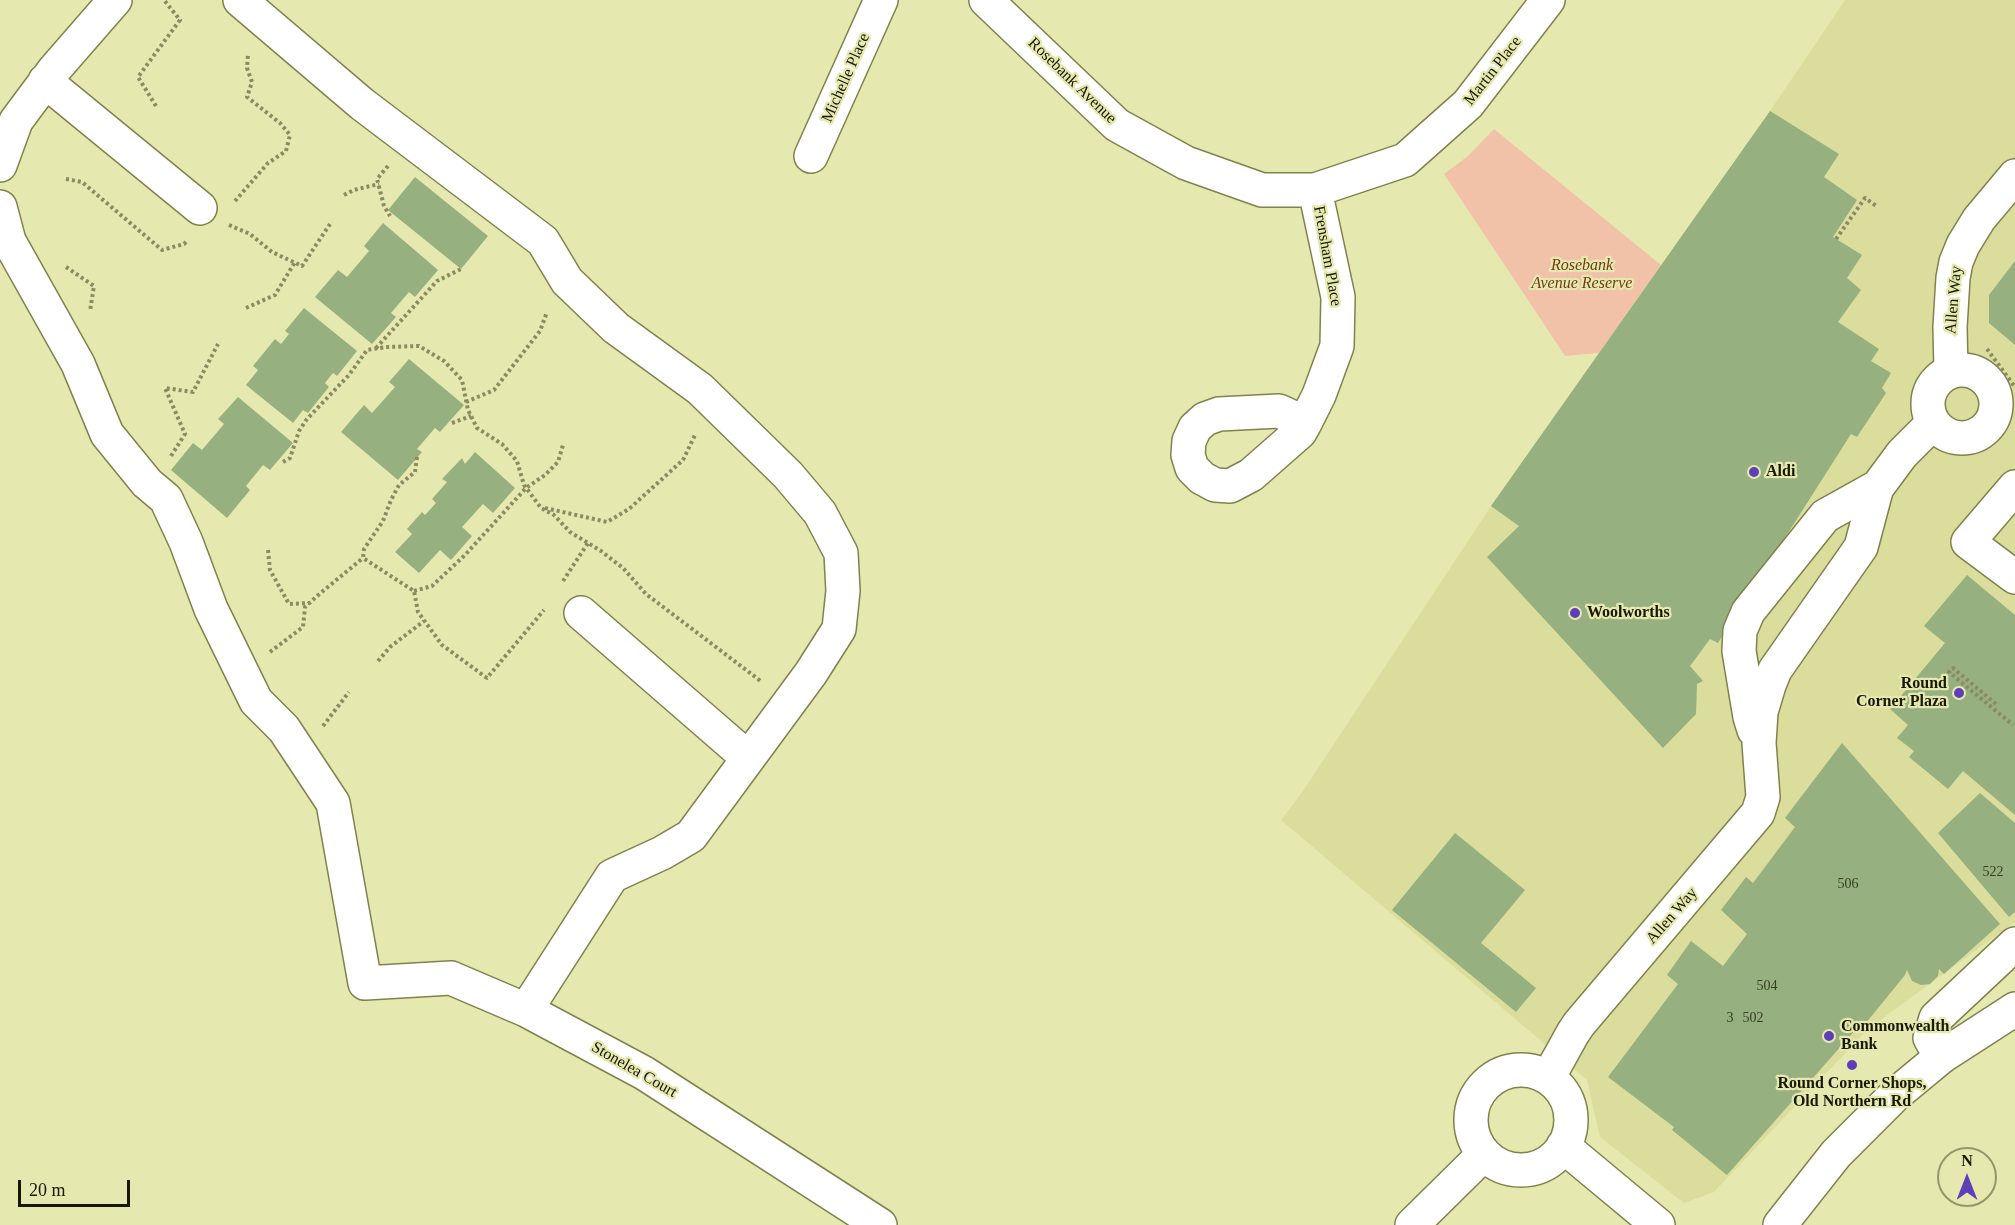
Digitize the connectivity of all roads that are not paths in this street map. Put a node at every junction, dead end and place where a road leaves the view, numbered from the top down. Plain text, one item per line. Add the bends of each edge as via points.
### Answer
1 (115, 0) edge
2 (881, 0) edge
3 (986, 0) edge
4 (1548, 0) edge
5 (252, 10) edge
6 (45, 81) junction
7 (811, 156) dead end
8 (1405, 160) joint
9 (0, 165) edge
10 (2015, 176) edge
11 (1315, 190) junction
12 (0, 207) edge
13 (211, 214) road end
14 (1951, 371) junction
15 (1305, 423) dead end
16 (1933, 423) junction
17 (2003, 427) edge
18 (1877, 487) junction
19 (2015, 487) edge
20 (2015, 577) edge
21 (581, 613) dead end
22 (1780, 624) dead end
23 (1759, 743) junction
24 (748, 758) junction
25 (2015, 944) edge
26 (2015, 1009) edge
27 (526, 1010) junction
28 (1941, 1057) junction
29 (1548, 1078) junction
30 (1563, 1146) junction
31 (1484, 1154) junction
32 (880, 1225) edge
33 (1412, 1225) edge
34 (1658, 1225) edge
35 (1780, 1225) edge

1 - 6 street
2 - 7 street, Michelle Place
3 - 11 street, Rosebank Avenue via 1117,125 1186,163 1263,190
4 - 8 street, Martin Place via 1468,104
5 - 24 street via 362,104 543,241 567,281 616,328 700,389 788,475 819,513 841,553 839,629
6 - 9 street via 15,121
6 - 13 street
8 - 11 street, Rosebank Avenue
10 - 14 street, Allen Way via 1979,219 1956,262 1950,327
11 - 15 street, Frensham Place via 1338,297 1337,346
12 - 27 street, Stonelea Court via 9,241 78,364 107,434 147,483 166,499 211,609 256,701 284,729 333,803 365,983 451,978
14 - 16 street via 1934,383 1929,393 1927,403
14 - 17 street via 1963,369 1984,378 1992,387
16 - 17 street via 1940,431 1962,438
16 - 18 street
18 - 22 street
18 - 23 street via 1861,547 1772,678 1761,712
18 - 23 street via 1825,516 1743,622 1739,651 1750,717
19 - 20 street via 1968,542
21 - 24 street
23 - 29 street, Allen Way via 1763,797 1758,813 1579,1024
24 - 27 street via 691,836 612,876
25 - 28 street via 1936,1018 1930,1038
26 - 28 street
27 - 32 street, Stonelea Court via 644,1073
28 - 35 street via 1895,1095 1836,1154
29 - 30 street via 1568,1101 1570,1132
29 - 31 street via 1517,1070 1501,1074 1477,1095 1471,1126
30 - 31 street via 1554,1158 1526,1170 1496,1164
30 - 34 street
31 - 33 street

